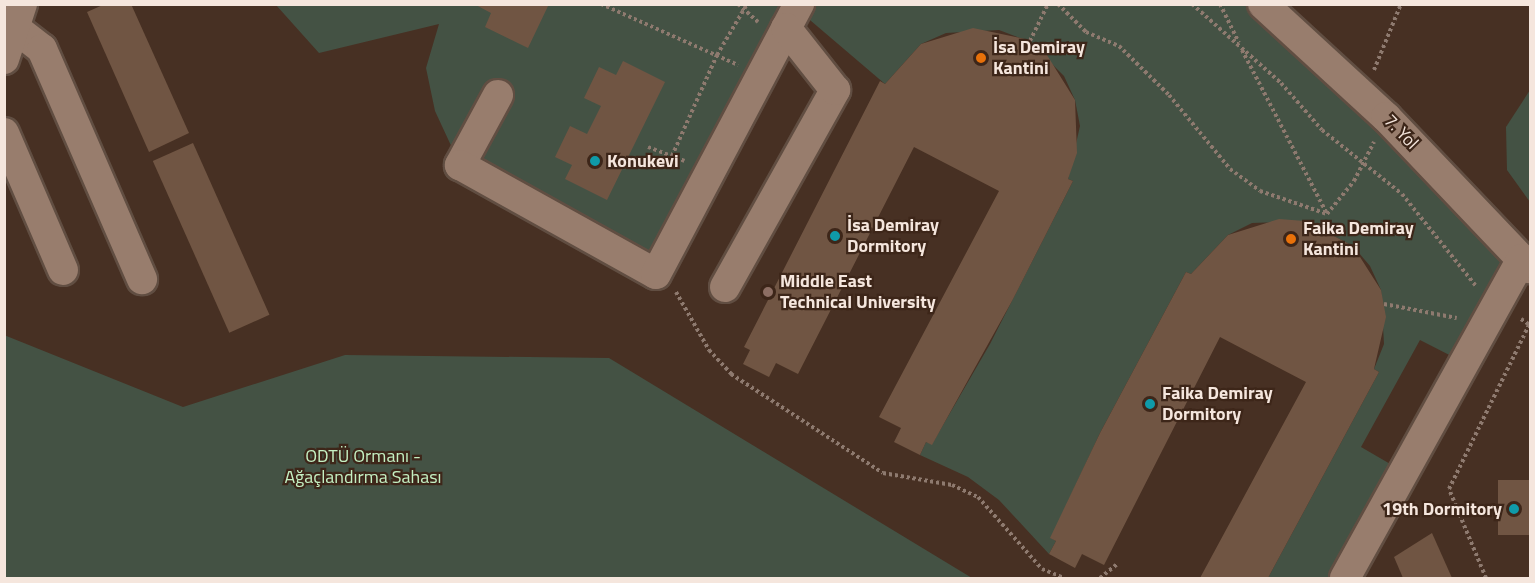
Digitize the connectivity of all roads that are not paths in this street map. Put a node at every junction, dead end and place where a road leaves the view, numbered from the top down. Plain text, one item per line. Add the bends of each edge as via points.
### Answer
1 (1263, 4) edge
2 (19, 16) edge
3 (792, 16) edge
4 (4, 59) edge
5 (498, 95) dead end
6 (4, 133) edge
7 (1526, 263) edge
8 (63, 270) dead end
9 (142, 279) dead end
10 (725, 287) dead end
11 (1345, 579) edge

1 - 7 street, 7. Yol via 1386,117
2 - 4 street
2 - 9 street via 42,48
3 - 5 street via 656,274 460,165
3 - 10 street via 835,90
6 - 8 street
7 - 11 street via 1492,314

